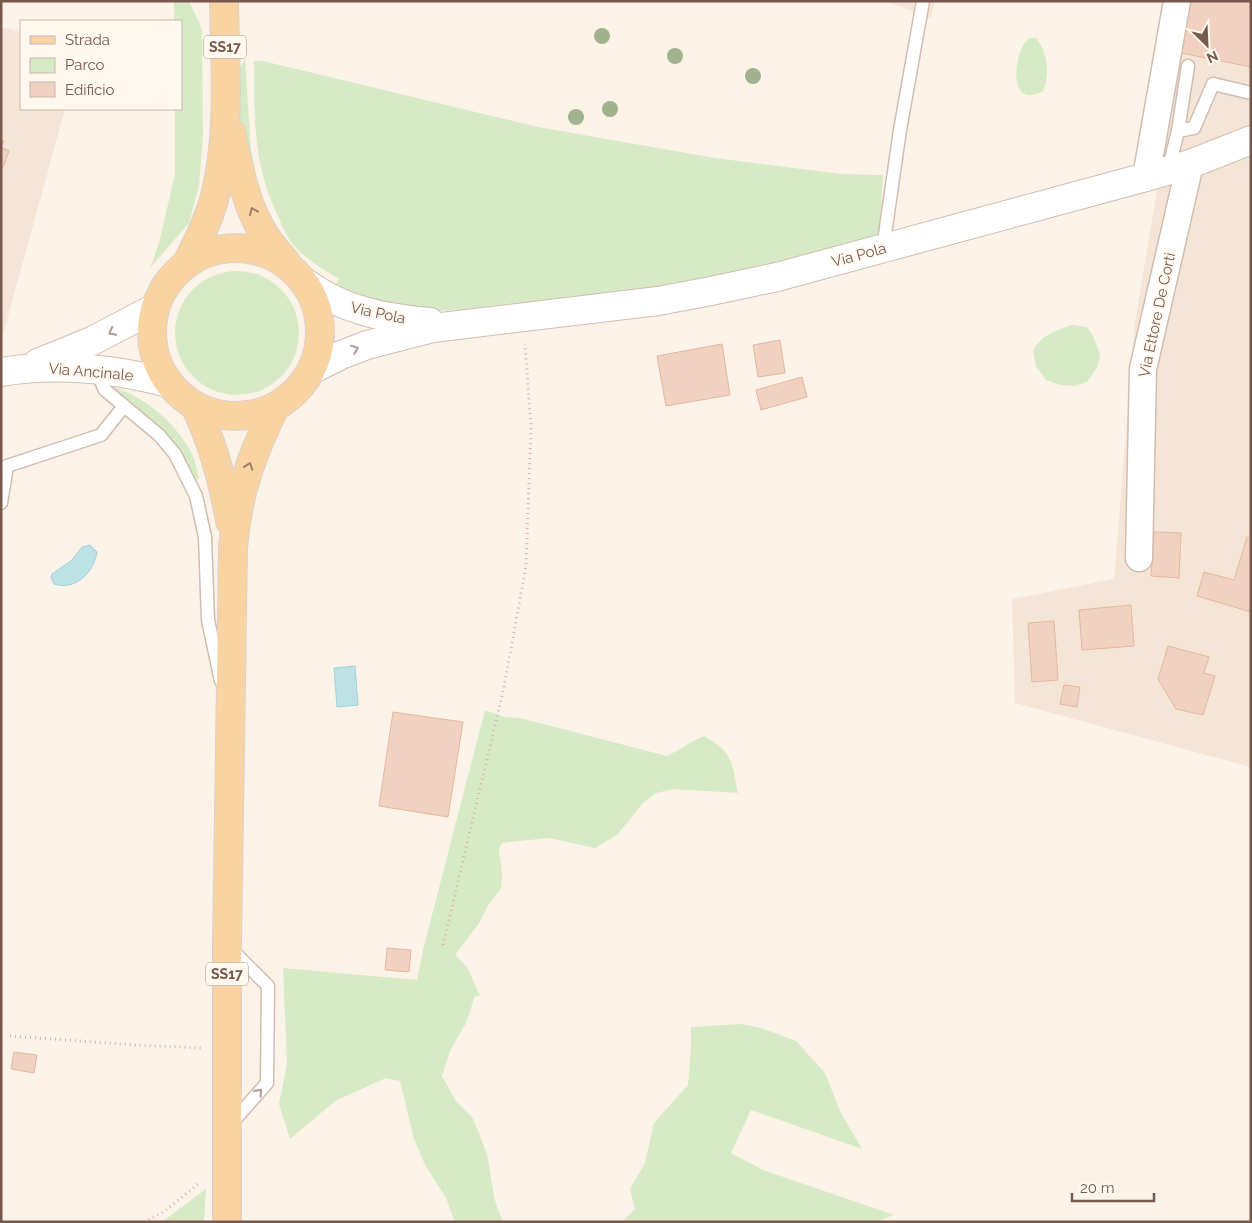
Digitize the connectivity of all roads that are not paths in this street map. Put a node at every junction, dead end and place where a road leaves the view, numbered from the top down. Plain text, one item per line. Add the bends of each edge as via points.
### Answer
1 (224, 1) edge
2 (923, 1) edge
3 (1177, 1) edge
4 (1188, 66) dead end
5 (225, 92) junction
6 (1251, 93) edge
7 (1178, 131) junction
8 (1251, 140) edge
9 (1168, 171) junction
10 (883, 248) junction
11 (187, 263) junction
12 (297, 275) junction
13 (155, 308) junction
14 (457, 324) junction
15 (96, 370) junction
16 (311, 370) junction
17 (7, 371) edge
18 (168, 383) junction
19 (124, 406) junction
20 (195, 406) junction
21 (275, 407) junction
22 (1, 503) edge
23 (233, 548) junction
24 (1139, 558) dead end
25 (230, 726) junction
26 (227, 945) junction
27 (227, 1128) junction
28 (227, 1222) edge

1 - 5 main road, SS17
2 - 10 lane
3 - 9 street, Via Ettore De Corti
4 - 7 lane
5 - 11 main road via 225,128 214,200
12 -> 5 main road via 264,234 248,198 230,127
6 - 7 lane via 1213,84 1194,128
7 - 9 lane
8 - 9 street, Via Pola
9 - 10 street, Via Pola
9 - 24 street, Via Ettore De Corti via 1143,369
10 - 14 street, Via Pola via 711,291 523,318
11 - 12 main road via 207,252 250,248 268,253
11 - 13 main road via 171,277
12 - 14 street, Via Pola via 330,299 362,312
12 - 16 main road via 315,300 319,316 318,352
13 -> 17 street, Via Ancinale via 64,354
13 - 18 main road via 151,328 154,354
16 -> 14 street, Via Pola via 367,345
15 - 17 street, Via Ancinale via 42,368
15 - 18 street, Via Ancinale
15 - 19 lane via 105,390
16 - 21 main road via 300,386
18 - 20 main road
19 - 22 lane via 101,435 7,466
19 - 25 lane via 159,435 175,454 196,496 205,537 208,620
20 - 21 main road via 223,416 258,414
20 - 23 main road via 222,478
23 -> 21 main road via 244,482
23 - 25 main road, SS17
25 - 26 main road, SS17
26 - 27 main road, SS17
27 -> 26 lane via 267,1083 268,986
27 - 28 main road, SS17

